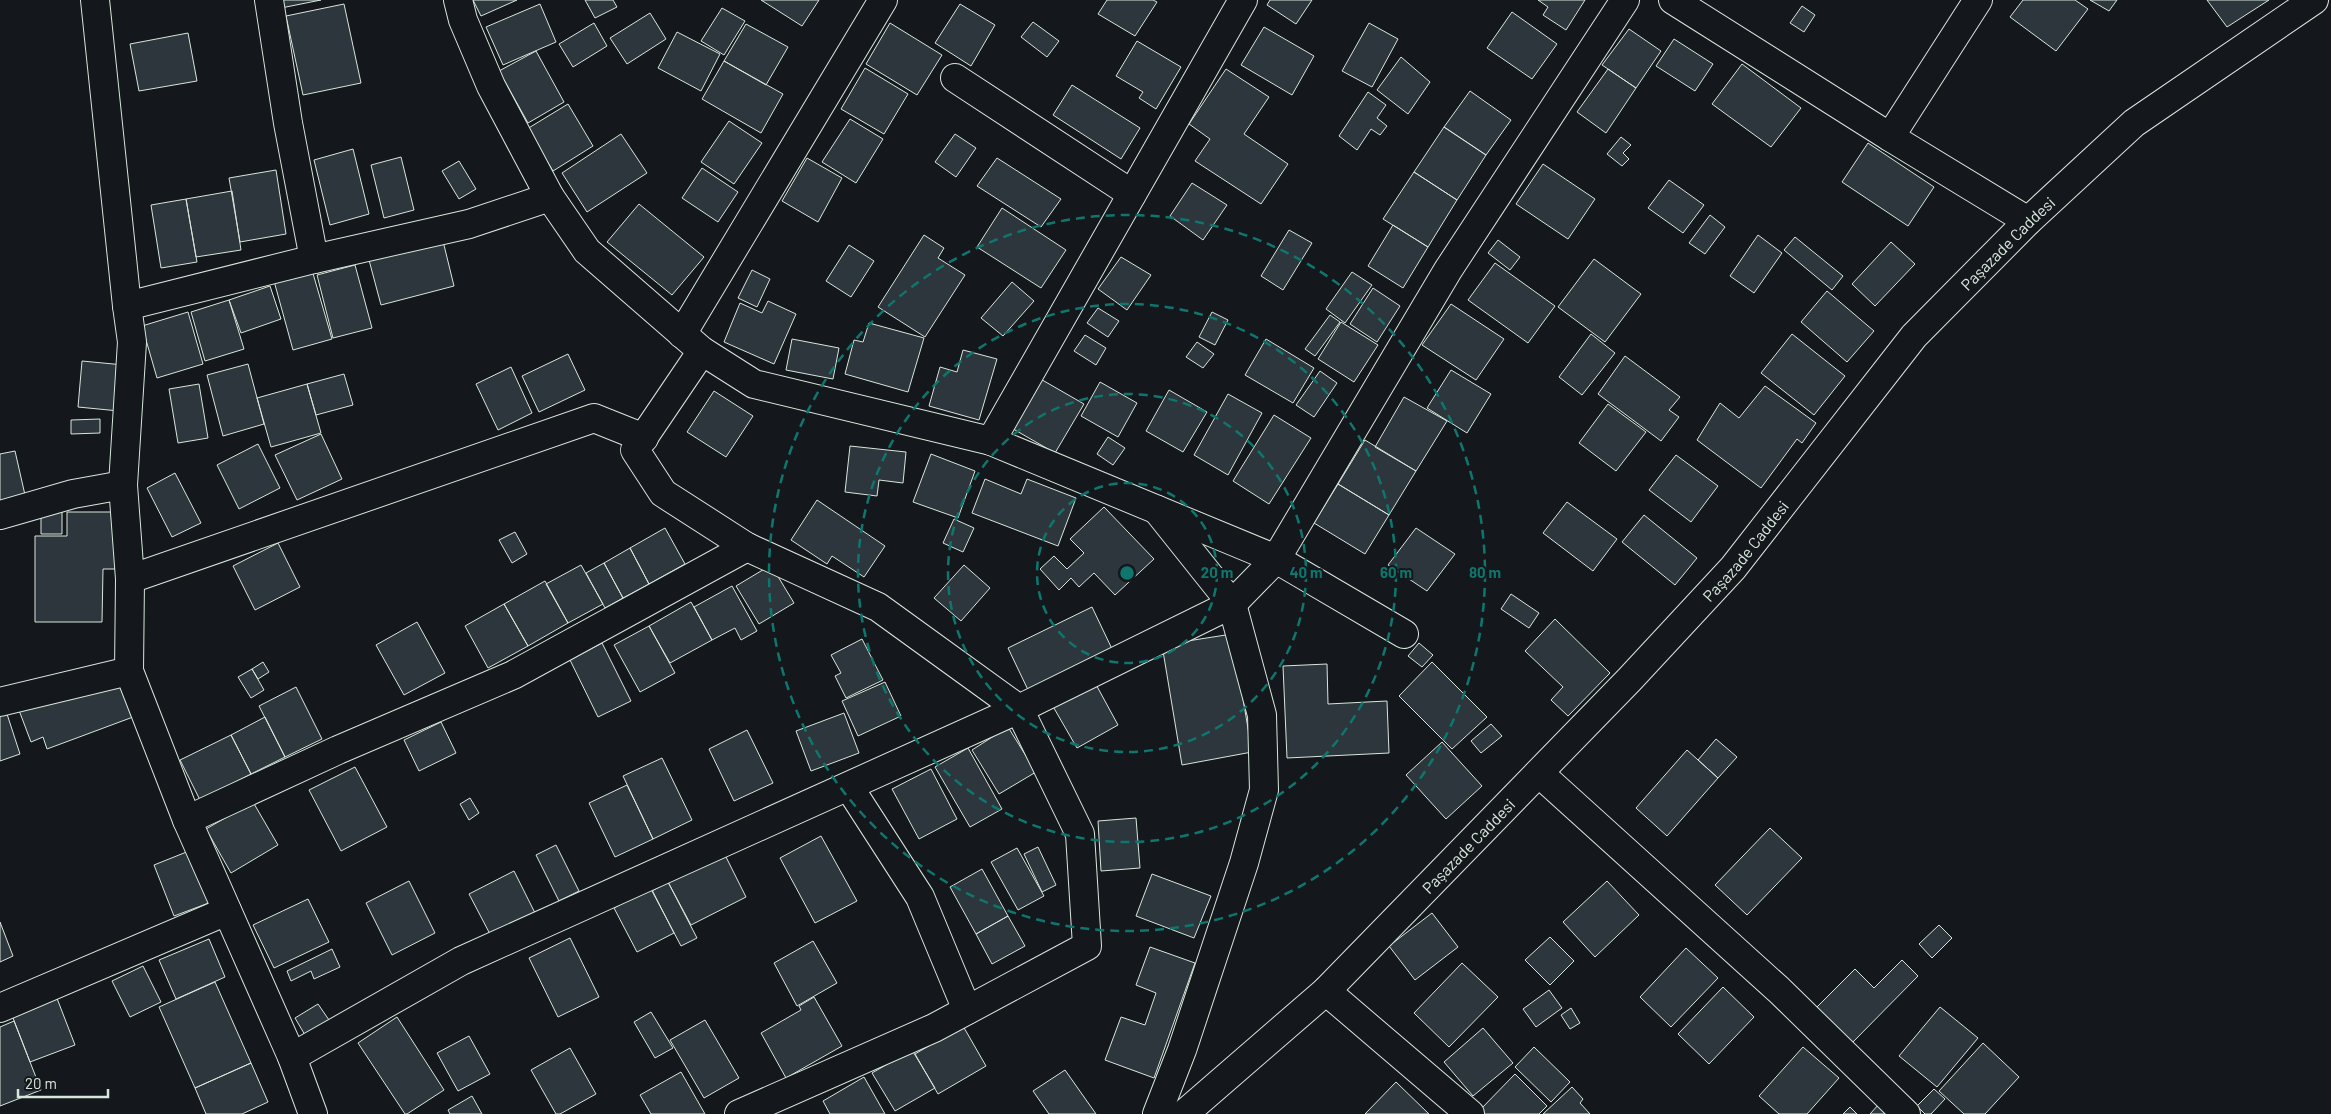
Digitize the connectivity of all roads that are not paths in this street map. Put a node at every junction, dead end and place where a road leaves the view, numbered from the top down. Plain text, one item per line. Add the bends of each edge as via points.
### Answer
1 (95, 0) edge
2 (269, 0) edge
3 (458, 0) edge
4 (883, 0) edge
5 (1243, 0) edge
6 (1625, 0) edge
7 (1673, 0) edge
8 (1978, 0) edge
9 (2314, 0) edge
10 (955, 78) dead end
11 (1890, 137) junction
12 (1132, 194) junction
13 (550, 197) junction
14 (2028, 221) junction
15 (314, 259) junction
16 (127, 306) junction
17 (692, 343) junction
18 (644, 438) junction
19 (991, 441) junction
20 (124, 485) junction
21 (1156, 509) junction
22 (0, 515) edge
23 (747, 547) junction
24 (1276, 559) junction
25 (130, 579) junction
26 (1232, 604) junction
27 (1404, 634) dead end
28 (129, 672) junction
29 (0, 702) edge
30 (1019, 709) junction
31 (1539, 773) junction
32 (849, 787) junction
33 (187, 820) junction
34 (227, 911) junction
35 (1326, 991) junction
36 (0, 1008) edge
37 (967, 1010) junction
38 (292, 1057) junction
39 (313, 1114) edge
40 (739, 1114) edge
41 (1157, 1114) edge
42 (1184, 1114) edge
43 (1470, 1114) edge
44 (1906, 1114) edge

1 - 16 street
2 - 15 street
3 - 13 street via 491,86
4 - 17 street
5 - 12 street
6 - 24 street via 1448,270
7 - 11 street
8 - 11 street
9 - 14 street, Paşazade Caddesi via 2134,123
10 - 12 street
11 - 14 street
12 - 19 street
13 - 15 street via 469,224
13 - 17 street via 587,251
14 - 31 street, Paşazade Caddesi via 1914,336 1733,568
15 - 16 street
16 - 20 street via 132,342
17 - 18 street
17 - 19 street via 754,384
18 - 23 street via 635,450 663,493
18 - 25 street via 594,418
19 - 21 street
20 - 22 street via 73,494
20 - 25 street
21 - 24 street
21 - 26 street
23 - 30 street via 878,607
23 - 33 street via 513,676 338,750
24 - 26 street
24 - 27 street
25 - 28 street
26 - 30 street
26 - 41 street via 1262,715 1264,790 1244,863 1182,1050
28 - 29 street
28 - 33 street
30 - 32 street
30 - 37 street via 1080,834 1087,946
31 - 35 street, Paşazade Caddesi
31 - 44 street via 1779,990
32 - 37 street via 920,897
32 - 38 street via 461,961
33 - 34 street
34 - 36 street
34 - 38 street
35 - 42 street, Paşazade Caddesi
35 - 43 street
37 - 40 street via 934,1028
38 - 39 street

